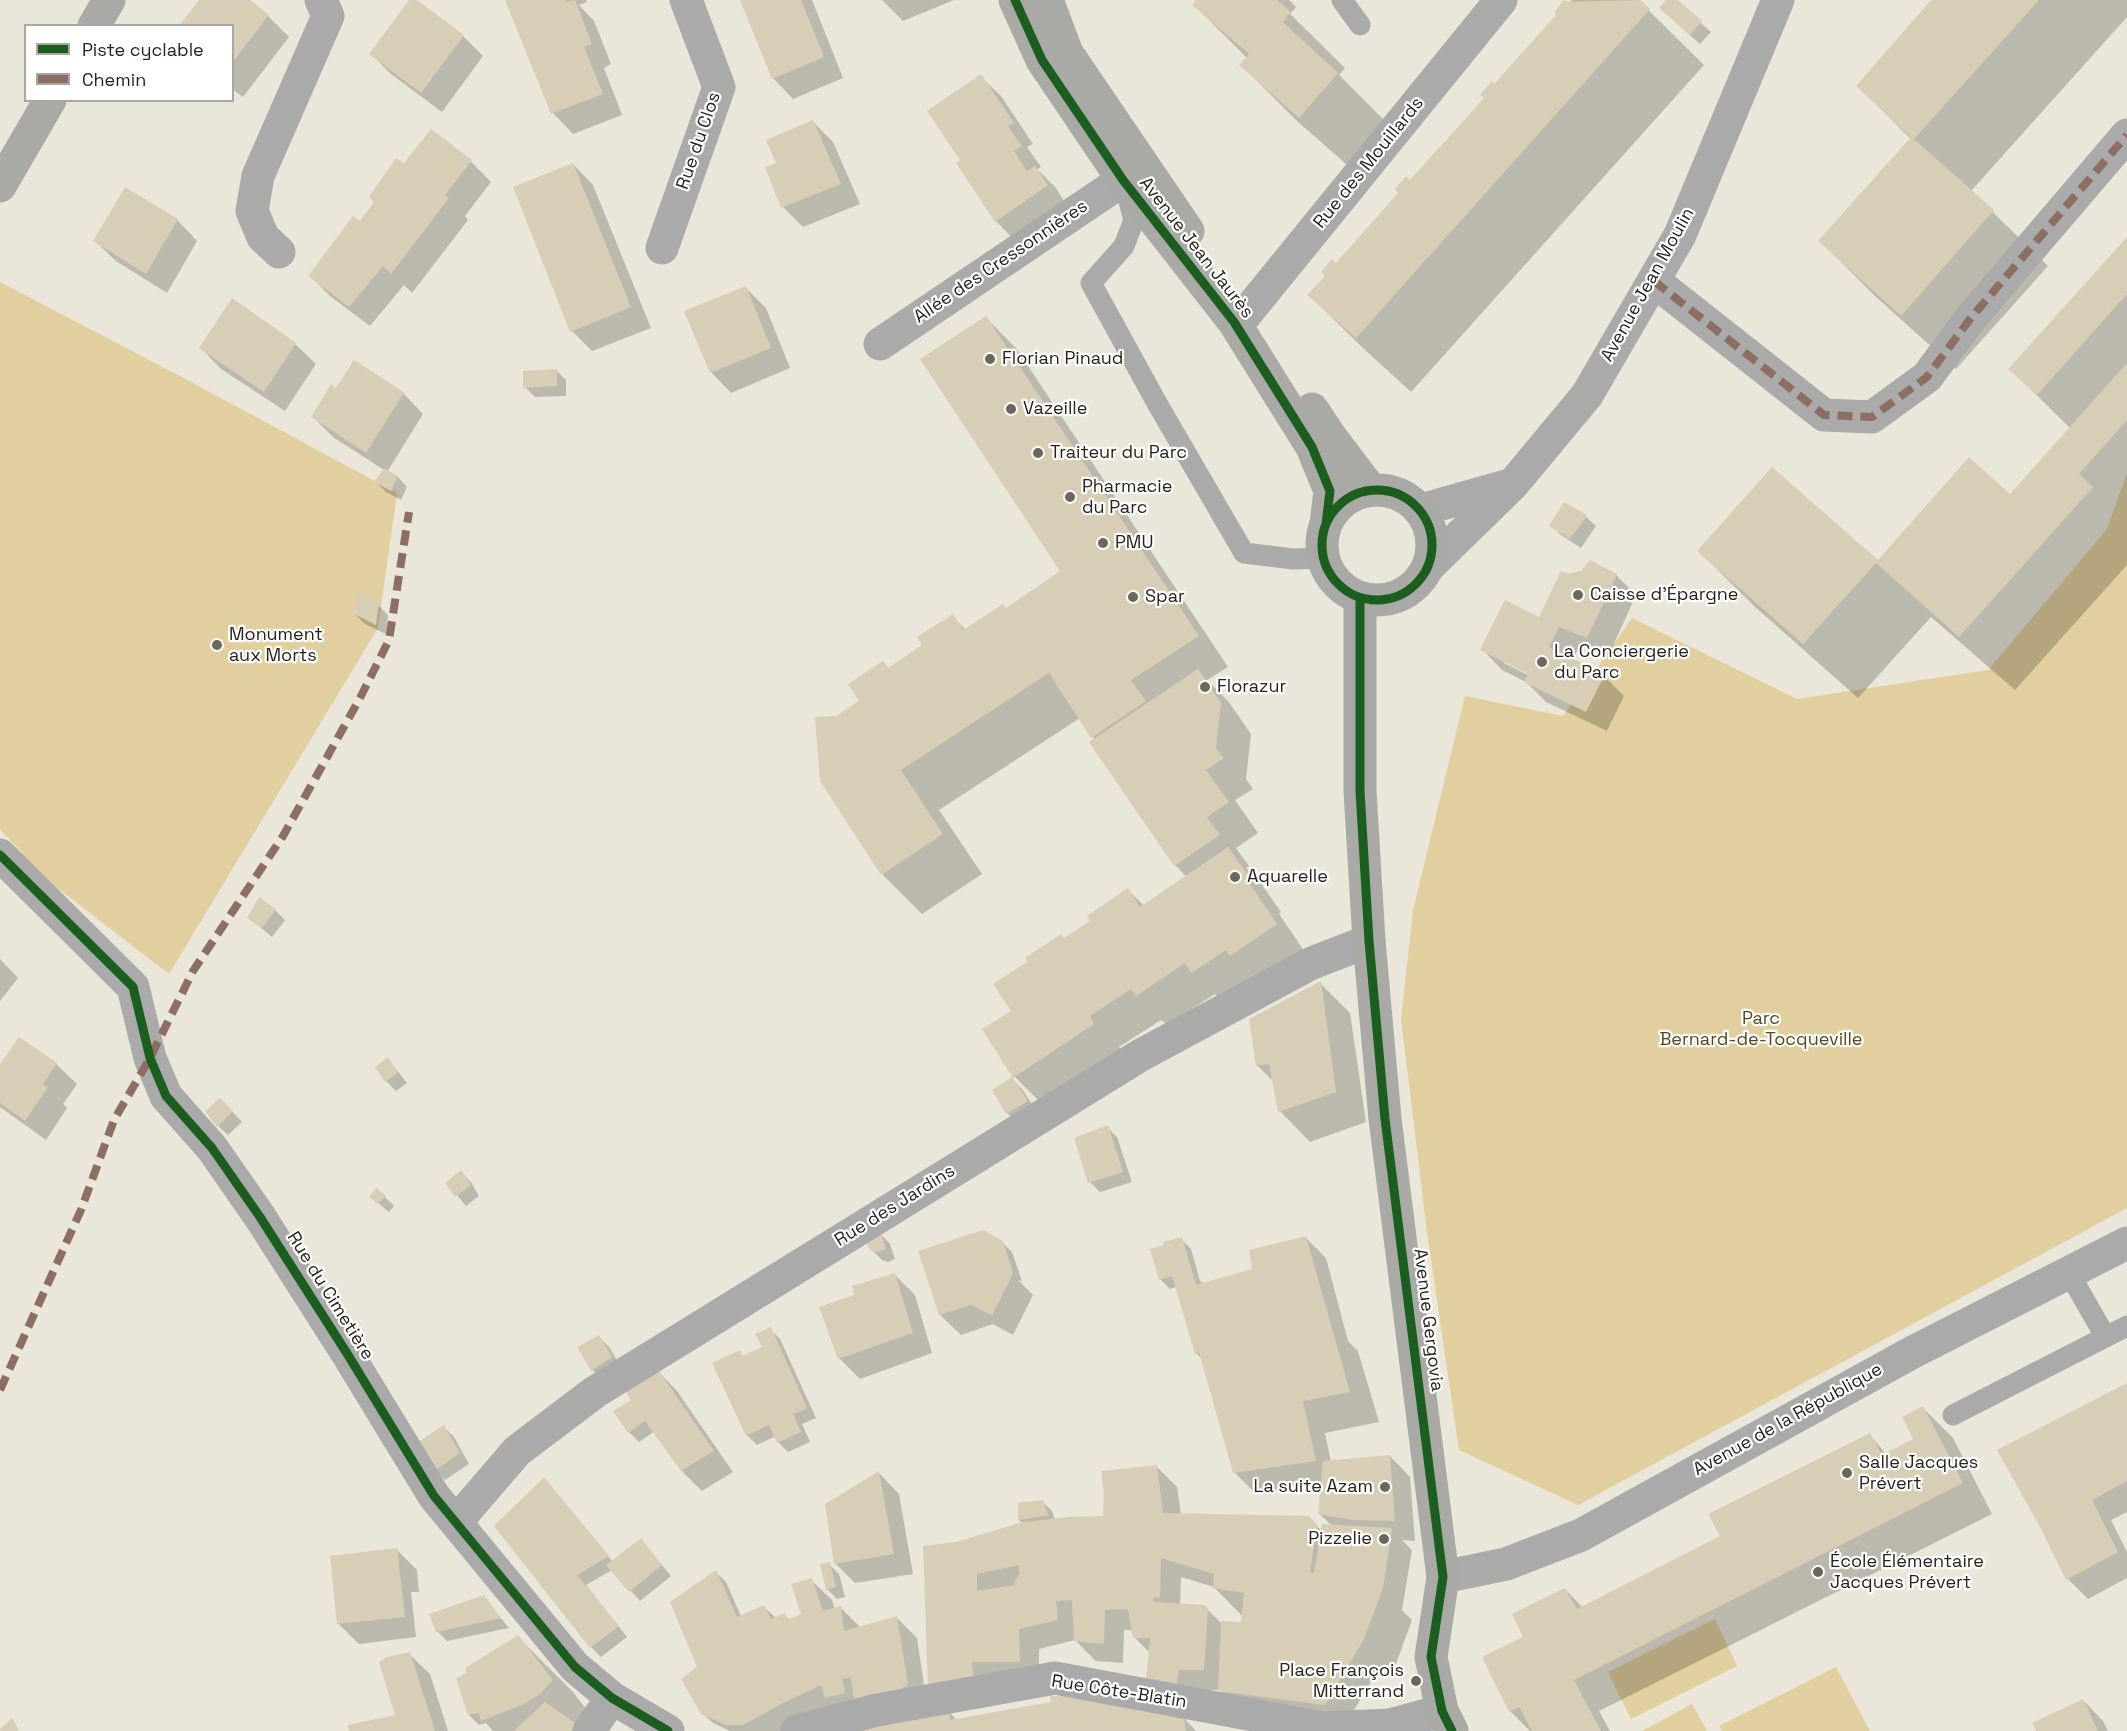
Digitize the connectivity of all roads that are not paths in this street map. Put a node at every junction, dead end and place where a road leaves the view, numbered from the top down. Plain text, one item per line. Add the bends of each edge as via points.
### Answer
1 (109, 0) edge
2 (321, 0) edge
3 (686, 0) edge
4 (1015, 0) edge
5 (1047, 0) edge
6 (1342, 0) edge
7 (1501, 0) edge
8 (1778, 0) edge
9 (95, 24) edge
10 (1360, 26) dead end
11 (49, 102) edge
12 (2127, 135) edge
13 (1128, 166) junction
14 (0, 186) edge
15 (662, 248) dead end
16 (279, 252) dead end
17 (1654, 281) junction
18 (1240, 319) junction
19 (880, 344) dead end
20 (1513, 483) junction
21 (1371, 490) junction
22 (1421, 510) junction
23 (1326, 524) junction
24 (1323, 558) junction
25 (1429, 566) junction
26 (1360, 599) junction
27 (0, 855) edge
28 (1369, 941) junction
29 (2127, 1244) edge
30 (2069, 1273) junction
31 (2127, 1326) edge
32 (2104, 1336) junction
33 (1953, 1415) dead end
34 (456, 1522) junction
35 (1443, 1577) junction
36 (612, 1698) junction
37 (1447, 1721) edge
38 (1248, 1723) edge
39 (589, 1731) edge
40 (668, 1731) edge
41 (797, 1731) edge

1 - 9 main road
2 - 16 street via 328,16 258,176 252,211 263,237
3 - 15 street, Rue du Clos via 719,87
4 - 13 main road, Avenue Jean Jaurès via 1042,60
5 - 13 main road, Avenue Jean Jaurès via 1067,53
6 - 10 lane
7 - 18 street, Rue des Mouillards
8 - 17 street, Avenue Jean Moulin via 1680,234
11 - 14 main road
12 - 17 street via 1970,319 1927,377 1872,417 1824,415
13 - 18 main road, Avenue Jean Jaurès
13 - 19 street, Allée des Cressonnières
13 - 24 lane via 1134,220 1124,246 1091,283 1244,553
17 - 20 street, Avenue Jean Moulin via 1587,395
18 - 21 main road, Avenue Jean Jaurès via 1287,371
18 - 23 main road, Avenue Jean Jaurès via 1312,447 1330,491
20 - 22 street
20 - 25 street, Avenue Jean Moulin
21 - 22 main road via 1407,498
21 - 23 main road via 1344,501
22 - 25 main road via 1432,537
23 - 24 main road
24 - 26 main road via 1336,583
25 - 26 main road via 1423,578 1397,597
26 - 28 main road, Avenue Gergovia via 1360,790
27 - 34 street, Rue du Cimetière via 133,987 150,1058 166,1096 212,1148 260,1217 434,1496
28 - 34 street, Rue des Jardins via 1312,963 1141,1055 595,1392 517,1451
28 - 35 main road, Avenue Gergovia via 1385,1119
29 - 30 street, Avenue de la République
30 - 32 lane
30 - 35 street, Avenue de la République via 1913,1352 1581,1535 1506,1564
31 - 32 lane
32 - 33 lane
34 - 36 street, Rue du Cimetière via 575,1667
35 - 37 main road, Avenue Gergovia via 1431,1657
36 - 39 street
36 - 40 street, Rue du Cimetière
37 - 38 street, Rue Côte-Blatin via 1323,1728
38 - 41 street, Rue Côte-Blatin via 1055,1678 877,1710

